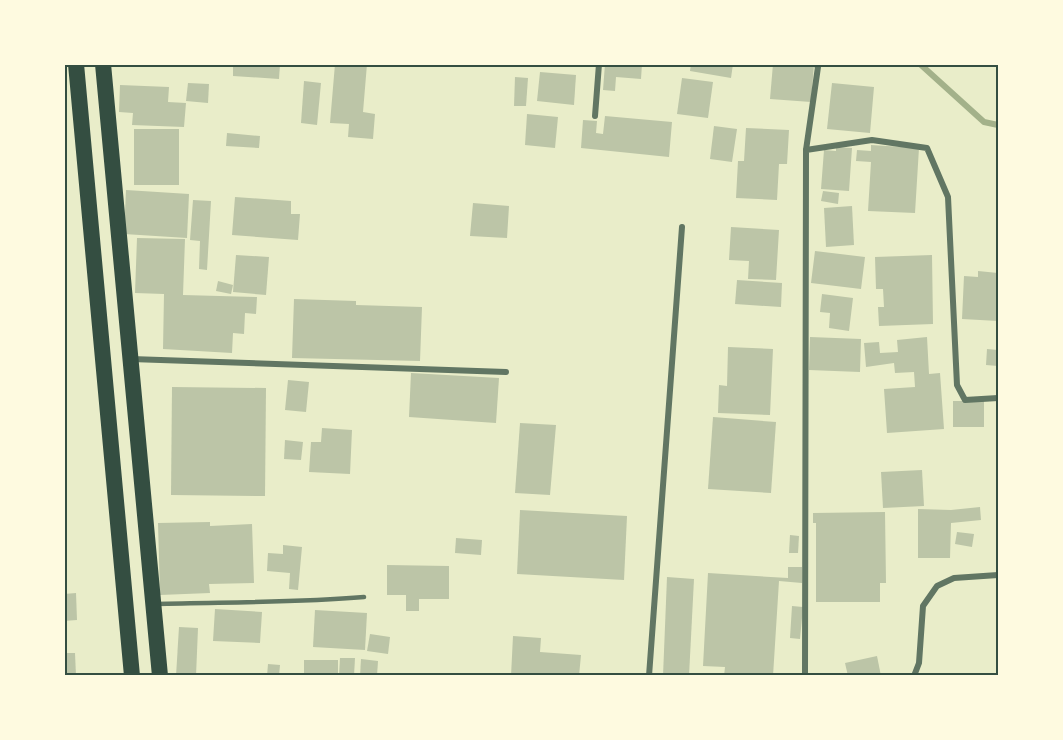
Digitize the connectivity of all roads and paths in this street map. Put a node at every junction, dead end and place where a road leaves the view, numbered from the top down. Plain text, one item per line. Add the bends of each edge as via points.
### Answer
1 (76, 64) edge
2 (103, 64) edge
3 (599, 64) edge
4 (816, 64) edge
5 (595, 116) dead end
6 (806, 150) junction
7 (682, 227) dead end
8 (130, 359) junction
9 (506, 372) dead end
10 (999, 398) edge
11 (999, 575) edge
12 (364, 597) dead end
13 (153, 604) junction
14 (132, 675) edge
15 (160, 675) edge
16 (649, 675) edge
17 (805, 675) edge
18 (914, 675) edge

1 - 14 highway
2 - 8 highway
3 - 5 street
4 - 6 street
6 - 10 street via 872,140 927,148 948,196 957,386 964,400
6 - 17 street
7 - 16 street
8 - 9 street
8 - 13 highway
11 - 18 street via 954,578 937,586 923,606 919,663
12 - 13 lane
13 - 15 highway

